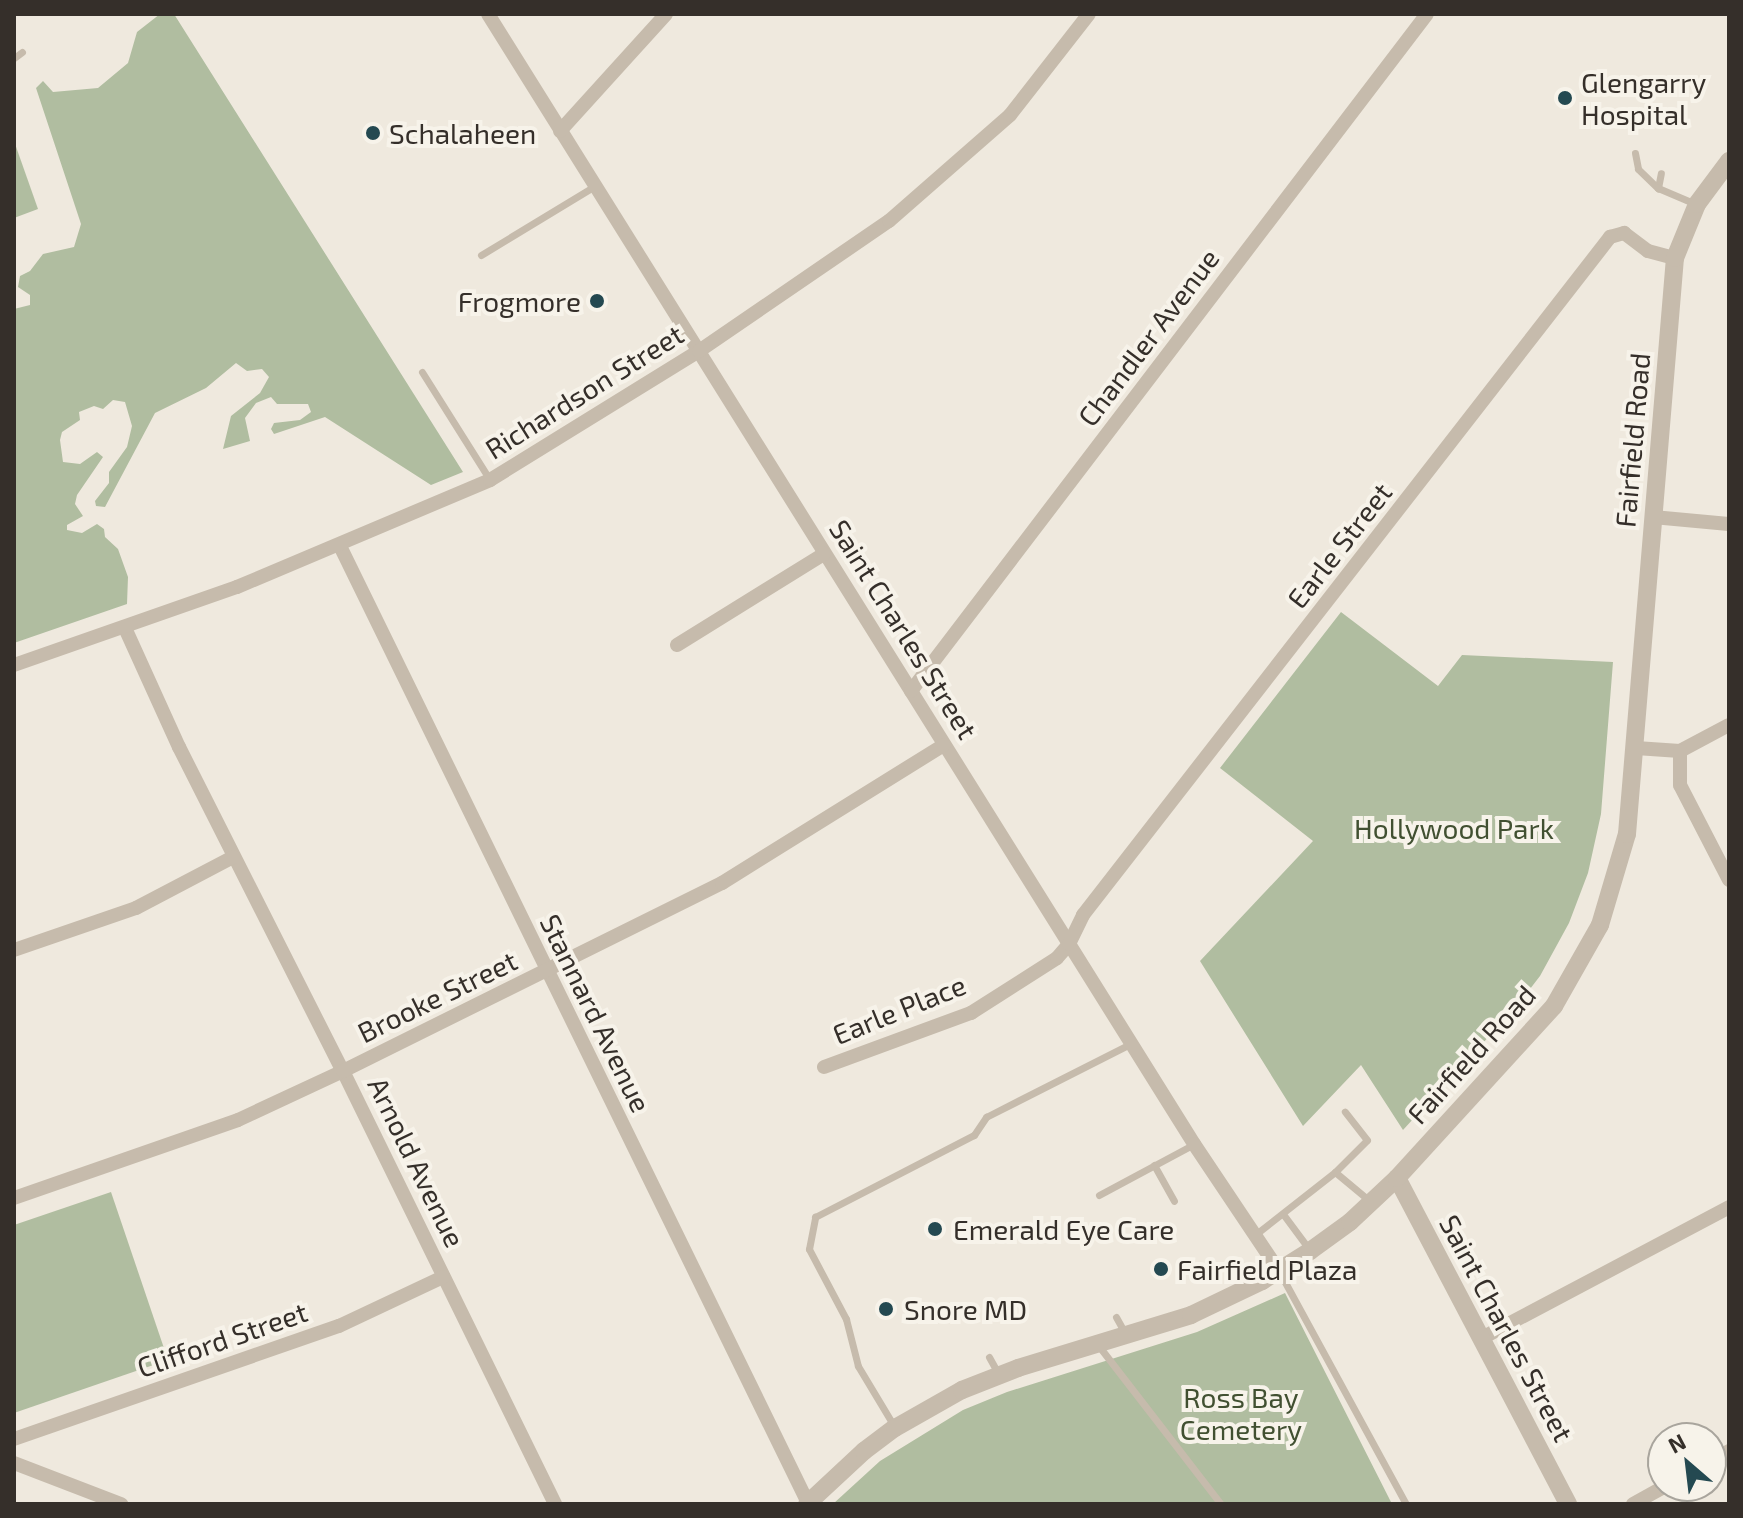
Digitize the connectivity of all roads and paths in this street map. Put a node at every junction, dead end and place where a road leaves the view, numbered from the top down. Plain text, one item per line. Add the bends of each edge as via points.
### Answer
1 (488, 14) edge
2 (666, 14) edge
3 (1089, 14) edge
4 (1427, 14) edge
5 (22, 52) dead end
6 (14, 58) edge
7 (560, 131) junction
8 (1635, 153) dead end
9 (1729, 161) edge
10 (1661, 173) dead end
11 (595, 186) junction
12 (1658, 188) junction
13 (1697, 204) junction
14 (481, 255) dead end
15 (1675, 258) junction
16 (699, 351) junction
17 (422, 372) dead end
18 (490, 480) junction
19 (1653, 517) junction
20 (1729, 524) edge
21 (340, 546) junction
22 (824, 554) junction
23 (125, 628) junction
24 (677, 645) dead end
25 (14, 665) edge
26 (911, 691) junction
27 (1729, 725) edge
28 (944, 745) junction
29 (1636, 748) junction
30 (1680, 751) junction
31 (233, 857) junction
32 (1729, 880) edge
33 (1069, 944) junction
34 (14, 950) edge
35 (546, 971) junction
36 (1132, 1043) junction
37 (824, 1067) dead end
38 (343, 1071) junction
39 (1345, 1112) dead end
40 (1194, 1144) junction
41 (1154, 1165) junction
42 (1335, 1172) junction
43 (1397, 1178) junction
44 (1099, 1195) dead end
45 (14, 1198) edge
46 (1174, 1201) dead end
47 (1371, 1203) junction
48 (1729, 1207) edge
49 (1283, 1214) junction
50 (1254, 1236) junction
51 (1310, 1251) junction
52 (1279, 1271) junction
53 (443, 1277) junction
54 (1116, 1317) dead end
55 (1128, 1336) junction
56 (1482, 1338) junction
57 (1098, 1345) junction
58 (989, 1357) dead end
59 (999, 1375) junction
60 (895, 1428) junction
61 (14, 1439) edge
62 (14, 1463) edge
63 (121, 1504) edge
64 (555, 1504) edge
65 (808, 1504) edge
66 (1221, 1504) edge
67 (1406, 1504) edge
68 (1568, 1504) edge

1 - 7 street, Saint Charles Street
2 - 7 street
3 - 16 street, Richardson Street via 1010,115 889,221
4 - 26 street, Chandler Avenue
5 - 6 lane
7 - 11 street, Saint Charles Street
8 - 12 lane via 1638,169
9 - 13 street, Fairfield Road
10 - 12 lane
11 - 14 lane
11 - 16 street, Saint Charles Street
12 - 13 lane
13 - 15 street, Fairfield Road
15 - 19 street, Fairfield Road
15 - 33 street, Earle Street via 1648,251 1624,233 1610,237 1083,915
16 - 18 street, Richardson Street
16 - 22 street, Saint Charles Street
17 - 18 lane
18 - 21 street, Richardson Street
19 - 20 street
19 - 29 street, Fairfield Road
21 - 23 street, Richardson Street
21 - 35 street, Stannard Avenue
22 - 24 street
22 - 26 street, Saint Charles Street
23 - 25 street, Richardson Street
23 - 31 street, Arnold Avenue
26 - 28 street, Saint Charles Street
27 - 30 street
28 - 33 street, Saint Charles Street
28 - 35 street, Brooke Street via 722,883
29 - 30 street
29 - 43 street, Fairfield Road via 1627,834 1600,925 1554,1006
30 - 32 street via 1680,785
31 - 34 street via 136,908
31 - 38 street, Arnold Avenue
33 - 36 street, Saint Charles Street
33 - 37 street, Earle Place via 1057,958 971,1013
35 - 38 street, Brooke Street
35 - 65 street, Stannard Avenue
36 - 40 street, Saint Charles Street
36 - 60 lane via 986,1117 974,1135 815,1217 809,1249 846,1319 858,1366
38 - 45 street, Brooke Street via 238,1120
38 - 53 street, Arnold Avenue
39 - 42 lane via 1367,1140
40 - 41 lane
40 - 50 street, Saint Charles Street
41 - 44 lane
41 - 46 lane
42 - 47 lane
42 - 49 lane
43 - 47 street, Fairfield Road
43 - 56 street, Saint Charles Street
47 - 51 street, Fairfield Road
48 - 56 street
49 - 50 lane
49 - 51 lane
50 - 52 street, Saint Charles Street
51 - 52 street, Fairfield Road
52 - 55 street, Fairfield Road via 1191,1315
52 - 67 lane
53 - 61 street, Clifford Street via 339,1326
53 - 64 street, Arnold Avenue
54 - 55 lane
55 - 57 street, Fairfield Road
56 - 68 street, Saint Charles Street
57 - 59 street, Fairfield Road
57 - 66 lane
58 - 59 lane
59 - 60 street, Fairfield Road
60 - 65 street, Fairfield Road
62 - 63 street

